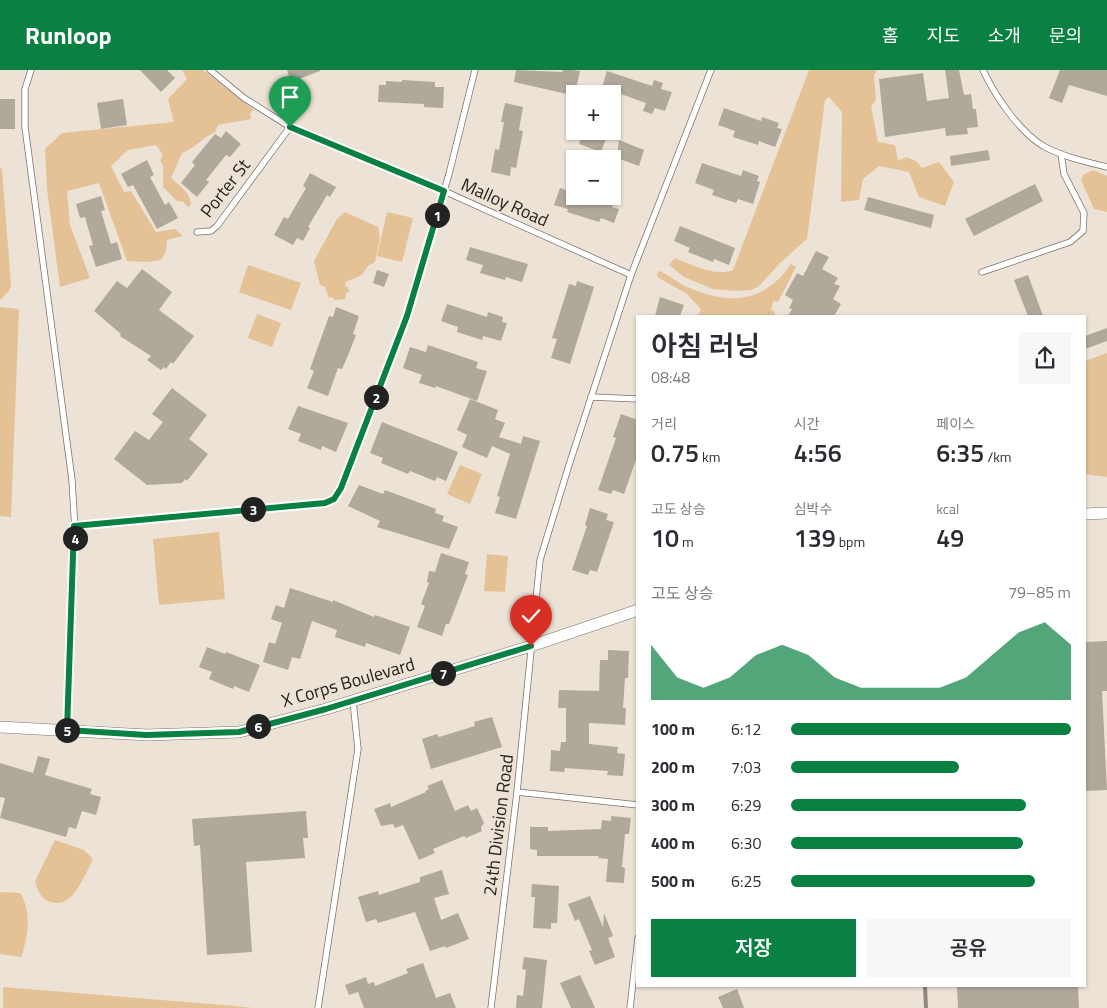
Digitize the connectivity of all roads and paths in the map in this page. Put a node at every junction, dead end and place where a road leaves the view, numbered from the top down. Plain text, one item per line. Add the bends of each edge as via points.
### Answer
1 (31, 70) edge
2 (210, 70) edge
3 (475, 70) edge
4 (711, 70) edge
5 (983, 70) edge
6 (290, 127) junction
7 (1061, 154) junction
8 (1107, 167) edge
9 (444, 191) junction
10 (197, 232) dead end
11 (982, 272) dead end
12 (631, 275) junction
13 (591, 398) junction
14 (636, 399) edge
15 (1107, 513) edge
16 (1086, 514) edge
17 (74, 526) junction
18 (636, 611) edge
19 (531, 646) junction
20 (353, 701) junction
21 (0, 727) edge
22 (67, 730) junction
23 (517, 792) junction
24 (636, 805) edge
25 (636, 956) edge
26 (318, 1008) edge
27 (491, 1008) edge
28 (630, 1008) edge

1 - 17 lane via 25,89 26,127 72,480
2 - 6 lane, Malloy Road via 244,98
3 - 9 lane
4 - 12 lane, 24th Division Road
5 - 7 lane via 1013,117 1044,146
6 - 9 lane, Malloy Road
6 - 10 lane, Porter St via 217,226 211,231
7 - 8 lane
7 - 11 lane via 1064,174 1084,214 1082,231 1070,242
9 - 12 lane, Malloy Road
9 - 17 lane via 407,316 334,499 325,503
12 - 13 lane, 24th Division Road
13 - 14 lane
13 - 19 lane, 24th Division Road via 540,560
15 - 16 street
17 - 22 lane
18 - 19 street, X Corps Boulevard
19 - 20 street, X Corps Boulevard
19 - 23 lane, 24th Division Road
20 - 22 street, X Corps Boulevard via 239,732 146,735
20 - 26 lane via 358,749
21 - 22 street, X Corps Boulevard
23 - 24 lane
23 - 27 lane, 24th Division Road
25 - 28 lane

